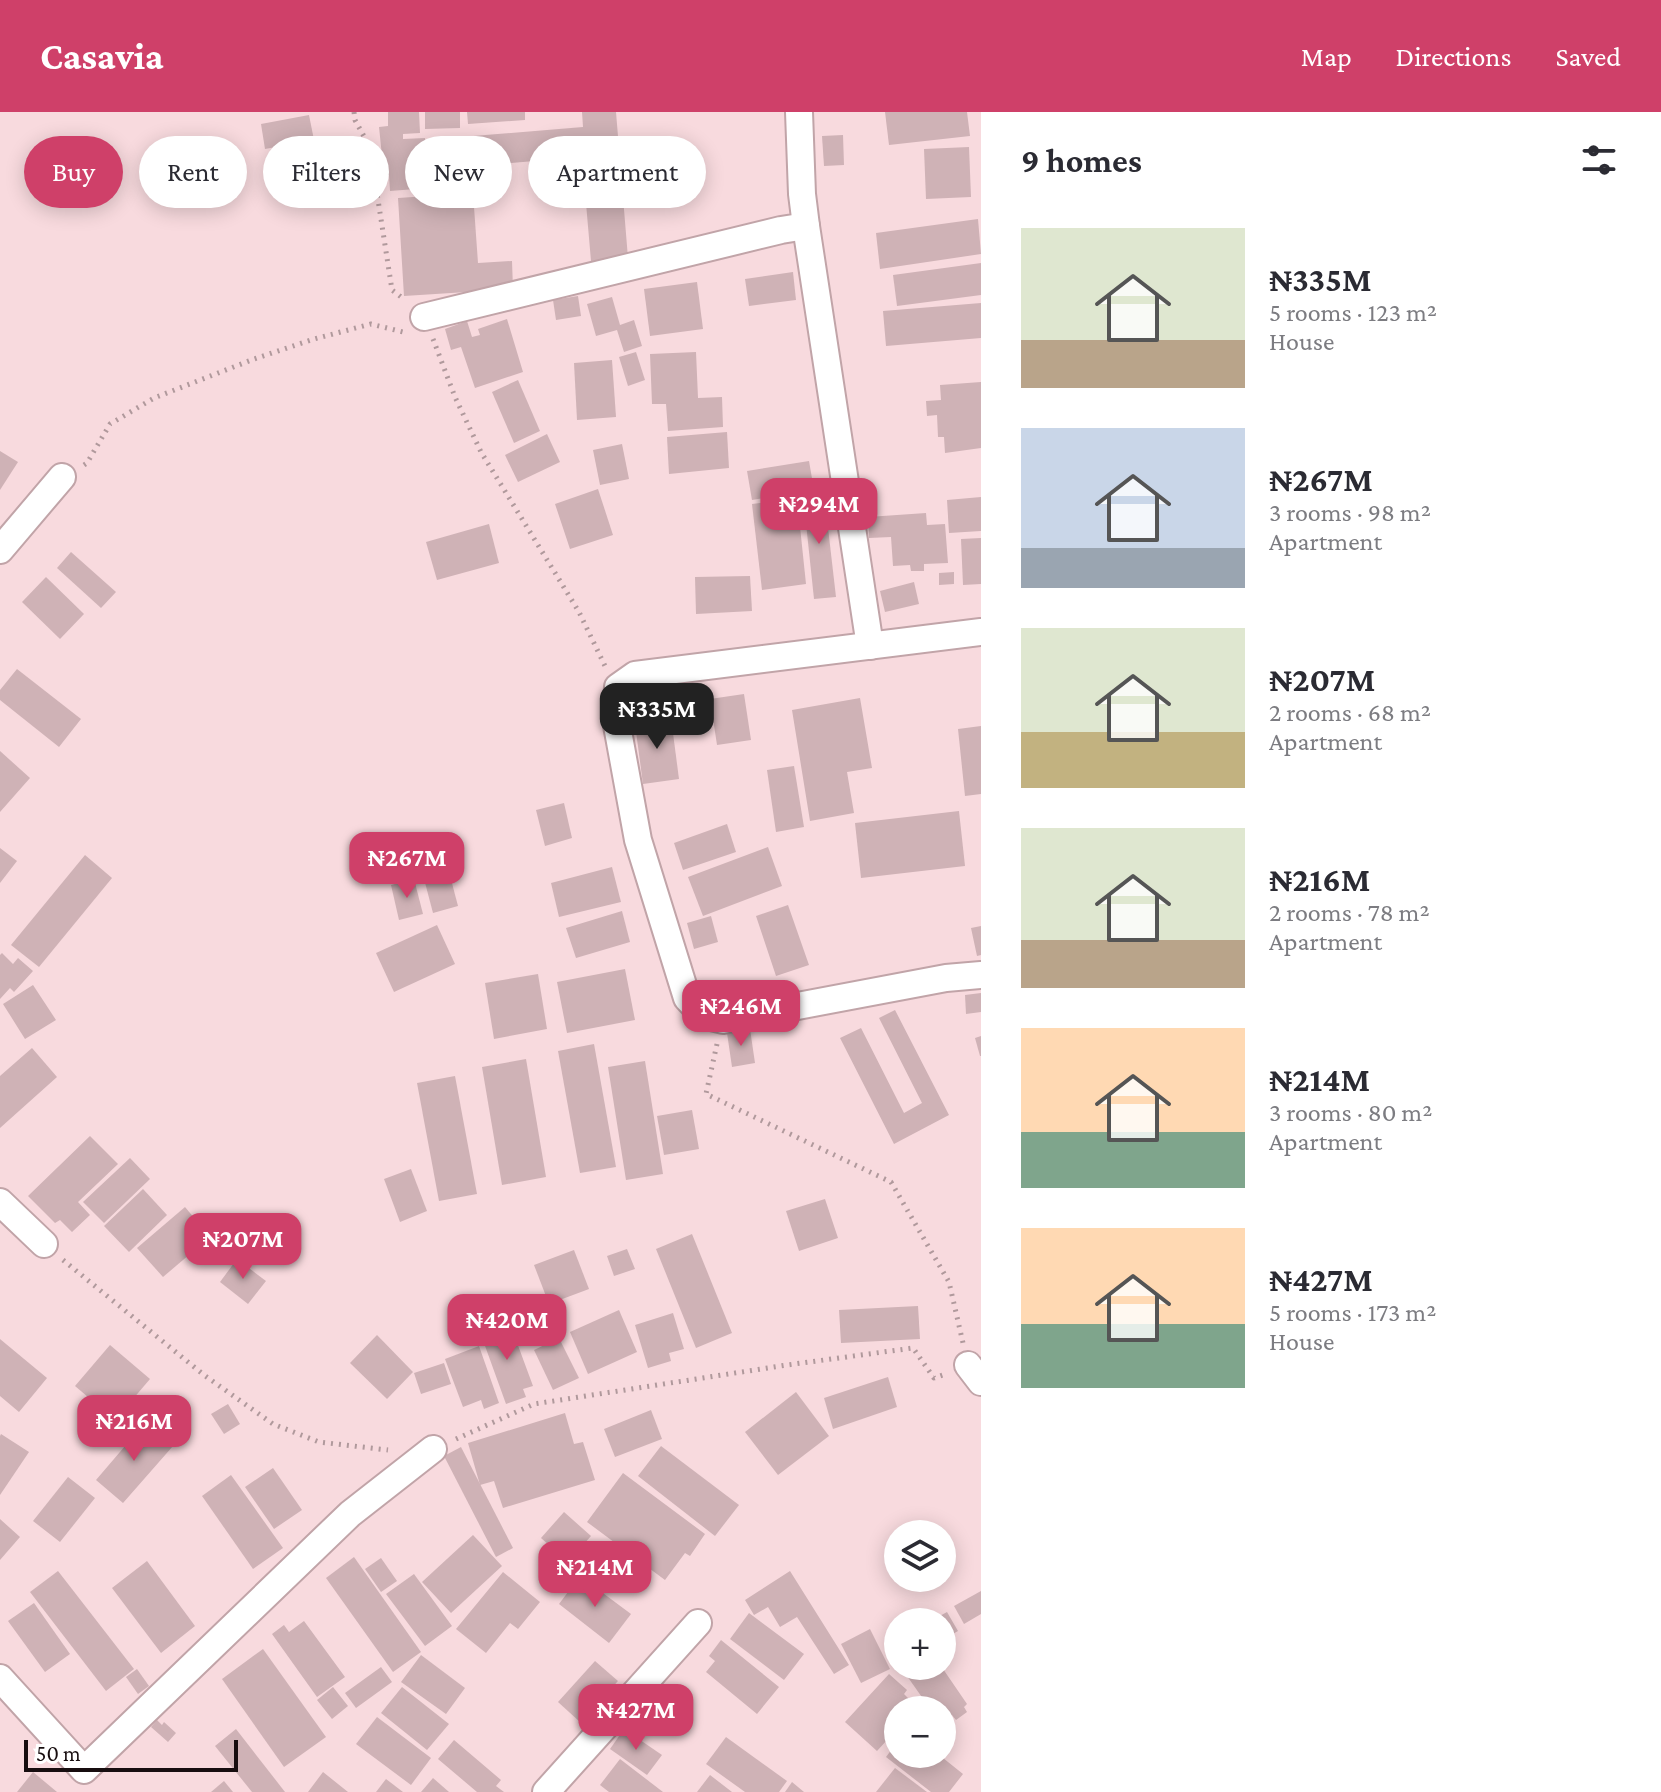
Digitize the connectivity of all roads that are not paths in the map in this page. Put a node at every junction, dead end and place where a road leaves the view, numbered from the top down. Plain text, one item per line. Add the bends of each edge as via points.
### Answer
1 (799, 112) edge
2 (806, 226) junction
3 (415, 325) road end
4 (62, 477) road end
5 (0, 550) edge
6 (981, 632) edge
7 (870, 646) junction
8 (981, 975) edge
9 (0, 1202) edge
10 (44, 1244) road end
11 (433, 1449) road end
12 (698, 1623) dead end
13 (0, 1680) edge
14 (95, 1792) edge
15 (546, 1792) edge

1 - 2 street
2 - 3 street
2 - 7 street
4 - 5 street
6 - 7 street
7 - 8 street via 635,675 618,687 616,720 638,840 687,998 703,1015 723,1020
9 - 10 street
11 - 13 street via 350,1514 84,1770
12 - 15 street
13 - 14 street

